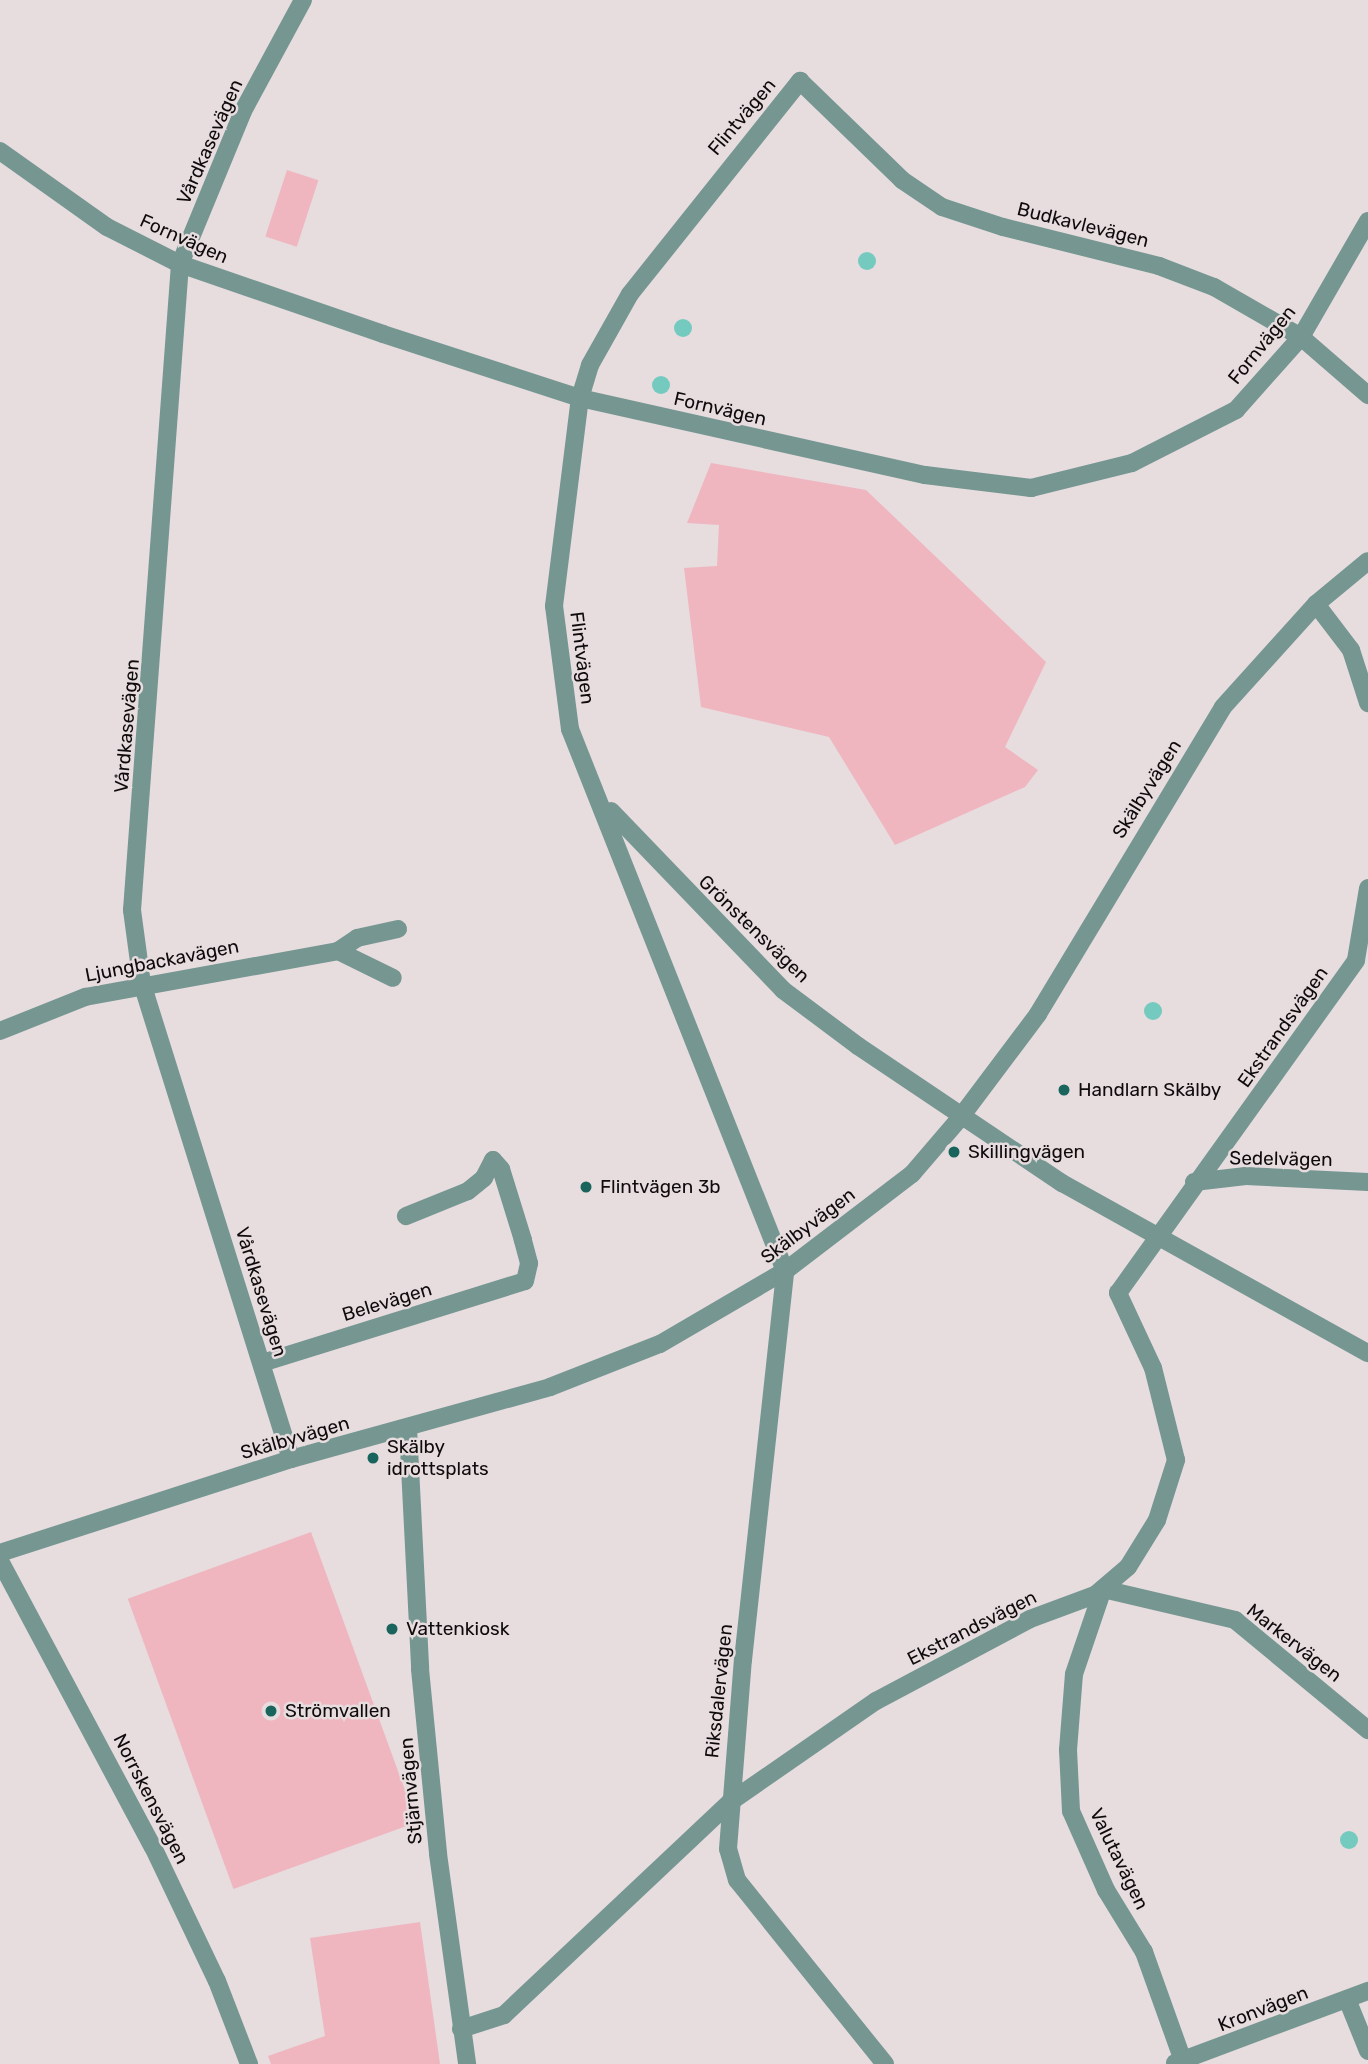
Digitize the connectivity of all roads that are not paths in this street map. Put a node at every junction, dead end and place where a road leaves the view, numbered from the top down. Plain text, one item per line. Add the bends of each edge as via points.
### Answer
1 (303, 0) edge
2 (800, 81) joint
3 (0, 151) edge
4 (1368, 222) edge
5 (180, 264) junction
6 (1301, 337) junction
7 (1368, 395) edge
8 (580, 398) junction
9 (1368, 561) edge
10 (1316, 604) junction
11 (1368, 703) edge
12 (603, 803) junction
13 (1368, 888) edge
14 (398, 929) dead end
15 (338, 951) junction
16 (343, 969) dead end
17 (393, 978) dead end
18 (142, 984) junction
19 (0, 1031) edge
20 (960, 1118) junction
21 (1194, 1182) junction
22 (1368, 1182) edge
23 (406, 1216) dead end
24 (1154, 1237) junction
25 (785, 1272) junction
26 (1368, 1353) edge
27 (261, 1363) junction
28 (408, 1428) junction
29 (291, 1459) junction
30 (0, 1553) edge
31 (0, 1561) edge
32 (1103, 1589) junction
33 (1368, 1730) edge
34 (730, 1802) junction
35 (1368, 1991) edge
36 (1347, 1999) junction
37 (461, 2029) junction
38 (1368, 2051) edge
39 (1178, 2061) edge
40 (249, 2064) edge
41 (467, 2064) edge
42 (885, 2064) edge

1 - 5 street, Vårdkasevägen via 243,111
2 - 6 street, Budkavlevägen via 902,180 942,207 1183,273
2 - 8 street, Flintvägen via 630,294 590,365
3 - 5 street, Fornvägen via 107,227
4 - 6 street, Fornvägen
5 - 8 street, Fornvägen
5 - 18 street, Vårdkasevägen via 132,910
6 - 7 street, Budkavlevägen
6 - 8 street, Fornvägen via 1236,410 1132,463 1031,488 925,475
8 - 12 street, Flintvägen via 554,607 570,729
9 - 10 street, Skälbyvägen
10 - 11 street via 1351,650
10 - 20 street, Skälbyvägen via 1223,707 1038,1014
12 - 20 street, Grönstensvägen via 783,990
12 - 25 street, Flintvägen
13 - 21 street, Ekstrandsvägen via 1356,960 1304,1038
14 - 15 street, Ljungbackavägen via 357,938
15 - 16 street
15 - 17 street
15 - 18 street, Ljungbackavägen
18 - 19 street, Ljungbackavägen via 85,997
18 - 27 street, Vårdkasevägen
20 - 24 street
20 - 25 street, Skälbyvägen via 912,1174
21 - 22 street, Sedelvägen via 1246,1177
21 - 24 street, Ekstrandsvägen
23 - 27 street, Belevägen via 468,1191 484,1178 493,1160 501,1169 523,1240 529,1263 525,1281
24 - 26 street via 1252,1286
24 - 32 street, Ekstrandsvägen via 1118,1293 1153,1368 1176,1460 1157,1520 1128,1567
25 - 28 street, Skälbyvägen via 660,1344 550,1387
25 - 34 street, Riksdalervägen
27 - 29 street, Vårdkasevägen
28 - 29 street, Skälbyvägen
28 - 37 street, Stjärnvägen via 421,1669 438,1854
29 - 30 street, Skälbyvägen
31 - 40 street, Norrskensvägen via 153,1847 217,1981
32 - 33 street, Markervägen via 1236,1620
32 - 34 street, Ekstrandsvägen via 1030,1619 876,1701
32 - 39 street, Valutavägen via 1074,1674 1068,1750 1071,1811 1106,1890 1144,1952
34 - 37 street, Ekstrandsvägen via 504,2015
34 - 42 street, Riksdalervägen via 729,1849 737,1880
35 - 36 street, Kronvägen
36 - 38 street
36 - 39 street, Kronvägen
37 - 41 street, Stjärnvägen

